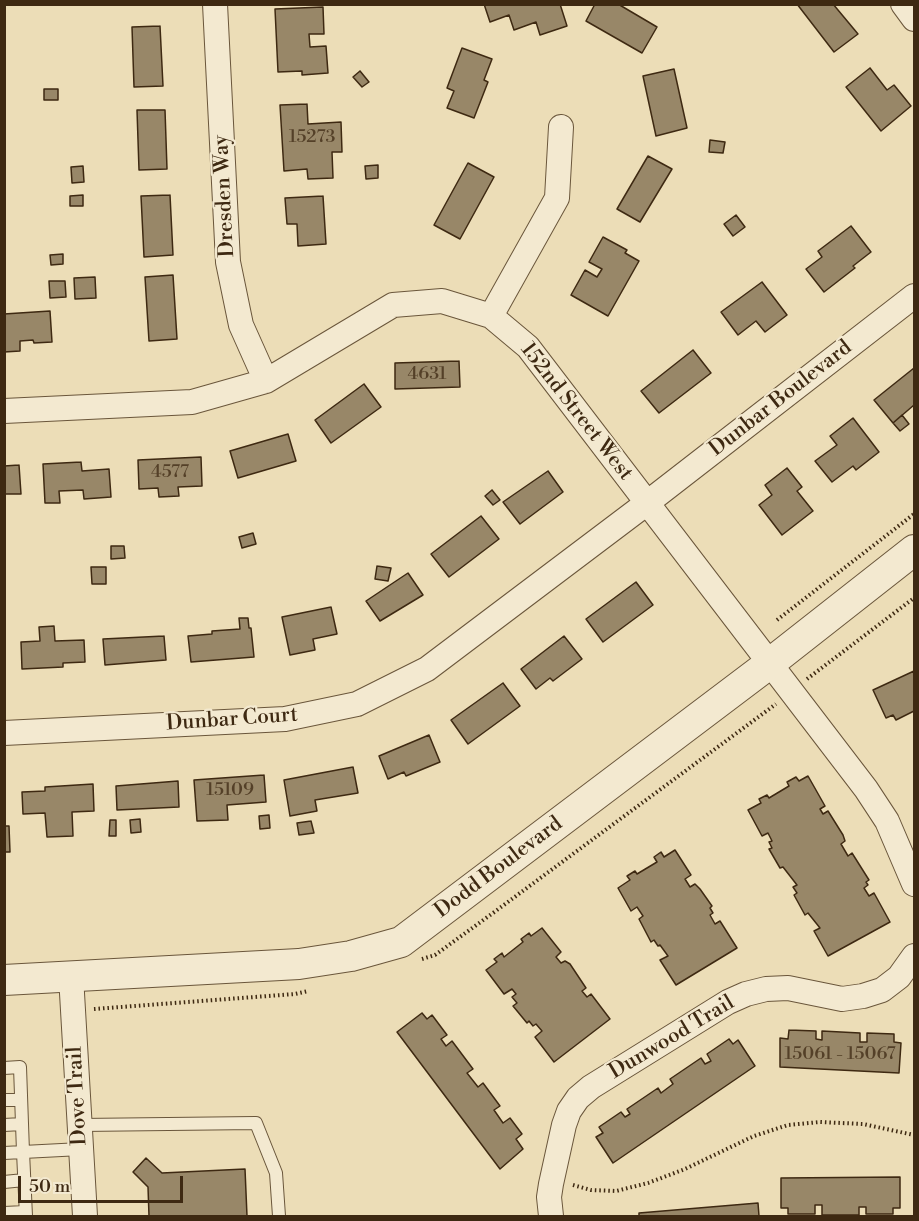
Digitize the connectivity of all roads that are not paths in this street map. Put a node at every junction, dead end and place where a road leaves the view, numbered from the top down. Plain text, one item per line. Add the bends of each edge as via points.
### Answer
1 (215, 4) edge
2 (903, 4) edge
3 (915, 19) edge
4 (561, 127) dead end
5 (915, 296) edge
6 (491, 316) junction
7 (266, 381) junction
8 (4, 411) edge
9 (647, 503) junction
10 (915, 550) edge
11 (769, 664) junction
12 (4, 733) edge
13 (915, 884) edge
14 (915, 956) edge
15 (71, 976) junction
16 (4, 980) edge
17 (4, 1068) edge
18 (4, 1100) edge
19 (21, 1100) junction
20 (22, 1124) junction
21 (4, 1125) edge
22 (80, 1125) junction
23 (81, 1149) junction
24 (23, 1152) junction
25 (4, 1153) edge
26 (24, 1180) junction
27 (4, 1182) edge
28 (4, 1213) edge
29 (26, 1214) edge
30 (85, 1216) edge
31 (279, 1216) edge
32 (550, 1216) edge

1 - 7 street, Dresden Way via 228,262 241,325
2 - 3 street
4 - 6 street via 557,198
5 - 9 street, Dunbar Boulevard
6 - 7 street, 152nd Street West via 442,300 393,305
6 - 9 street, 152nd Street West via 528,347
7 - 8 street, 152nd Street West via 192,402
9 - 11 street, 152nd Street West
9 - 12 street, Dunbar Court via 427,669 357,704 285,719
10 - 11 street, Dodd Boulevard
11 - 13 street via 866,789 887,821
11 - 15 street, Dodd Boulevard via 401,942 308,963
14 - 32 street, Dunwood Trail via 899,977 882,990 863,996 842,999 788,988 756,992 728,1002 591,1087 568,1111 552,1178
15 - 16 street, Dodd Boulevard
15 - 22 street, Dove Trail
17 - 19 lane via 20,1067
18 - 19 lane
19 - 20 lane
20 - 21 lane
20 - 24 lane
22 - 23 street, Dove Trail
22 - 31 lane via 256,1123 276,1173
23 - 24 lane
23 - 30 street, Dove Trail
24 - 25 lane
24 - 26 lane
26 - 27 lane
26 - 29 lane
28 - 29 lane

